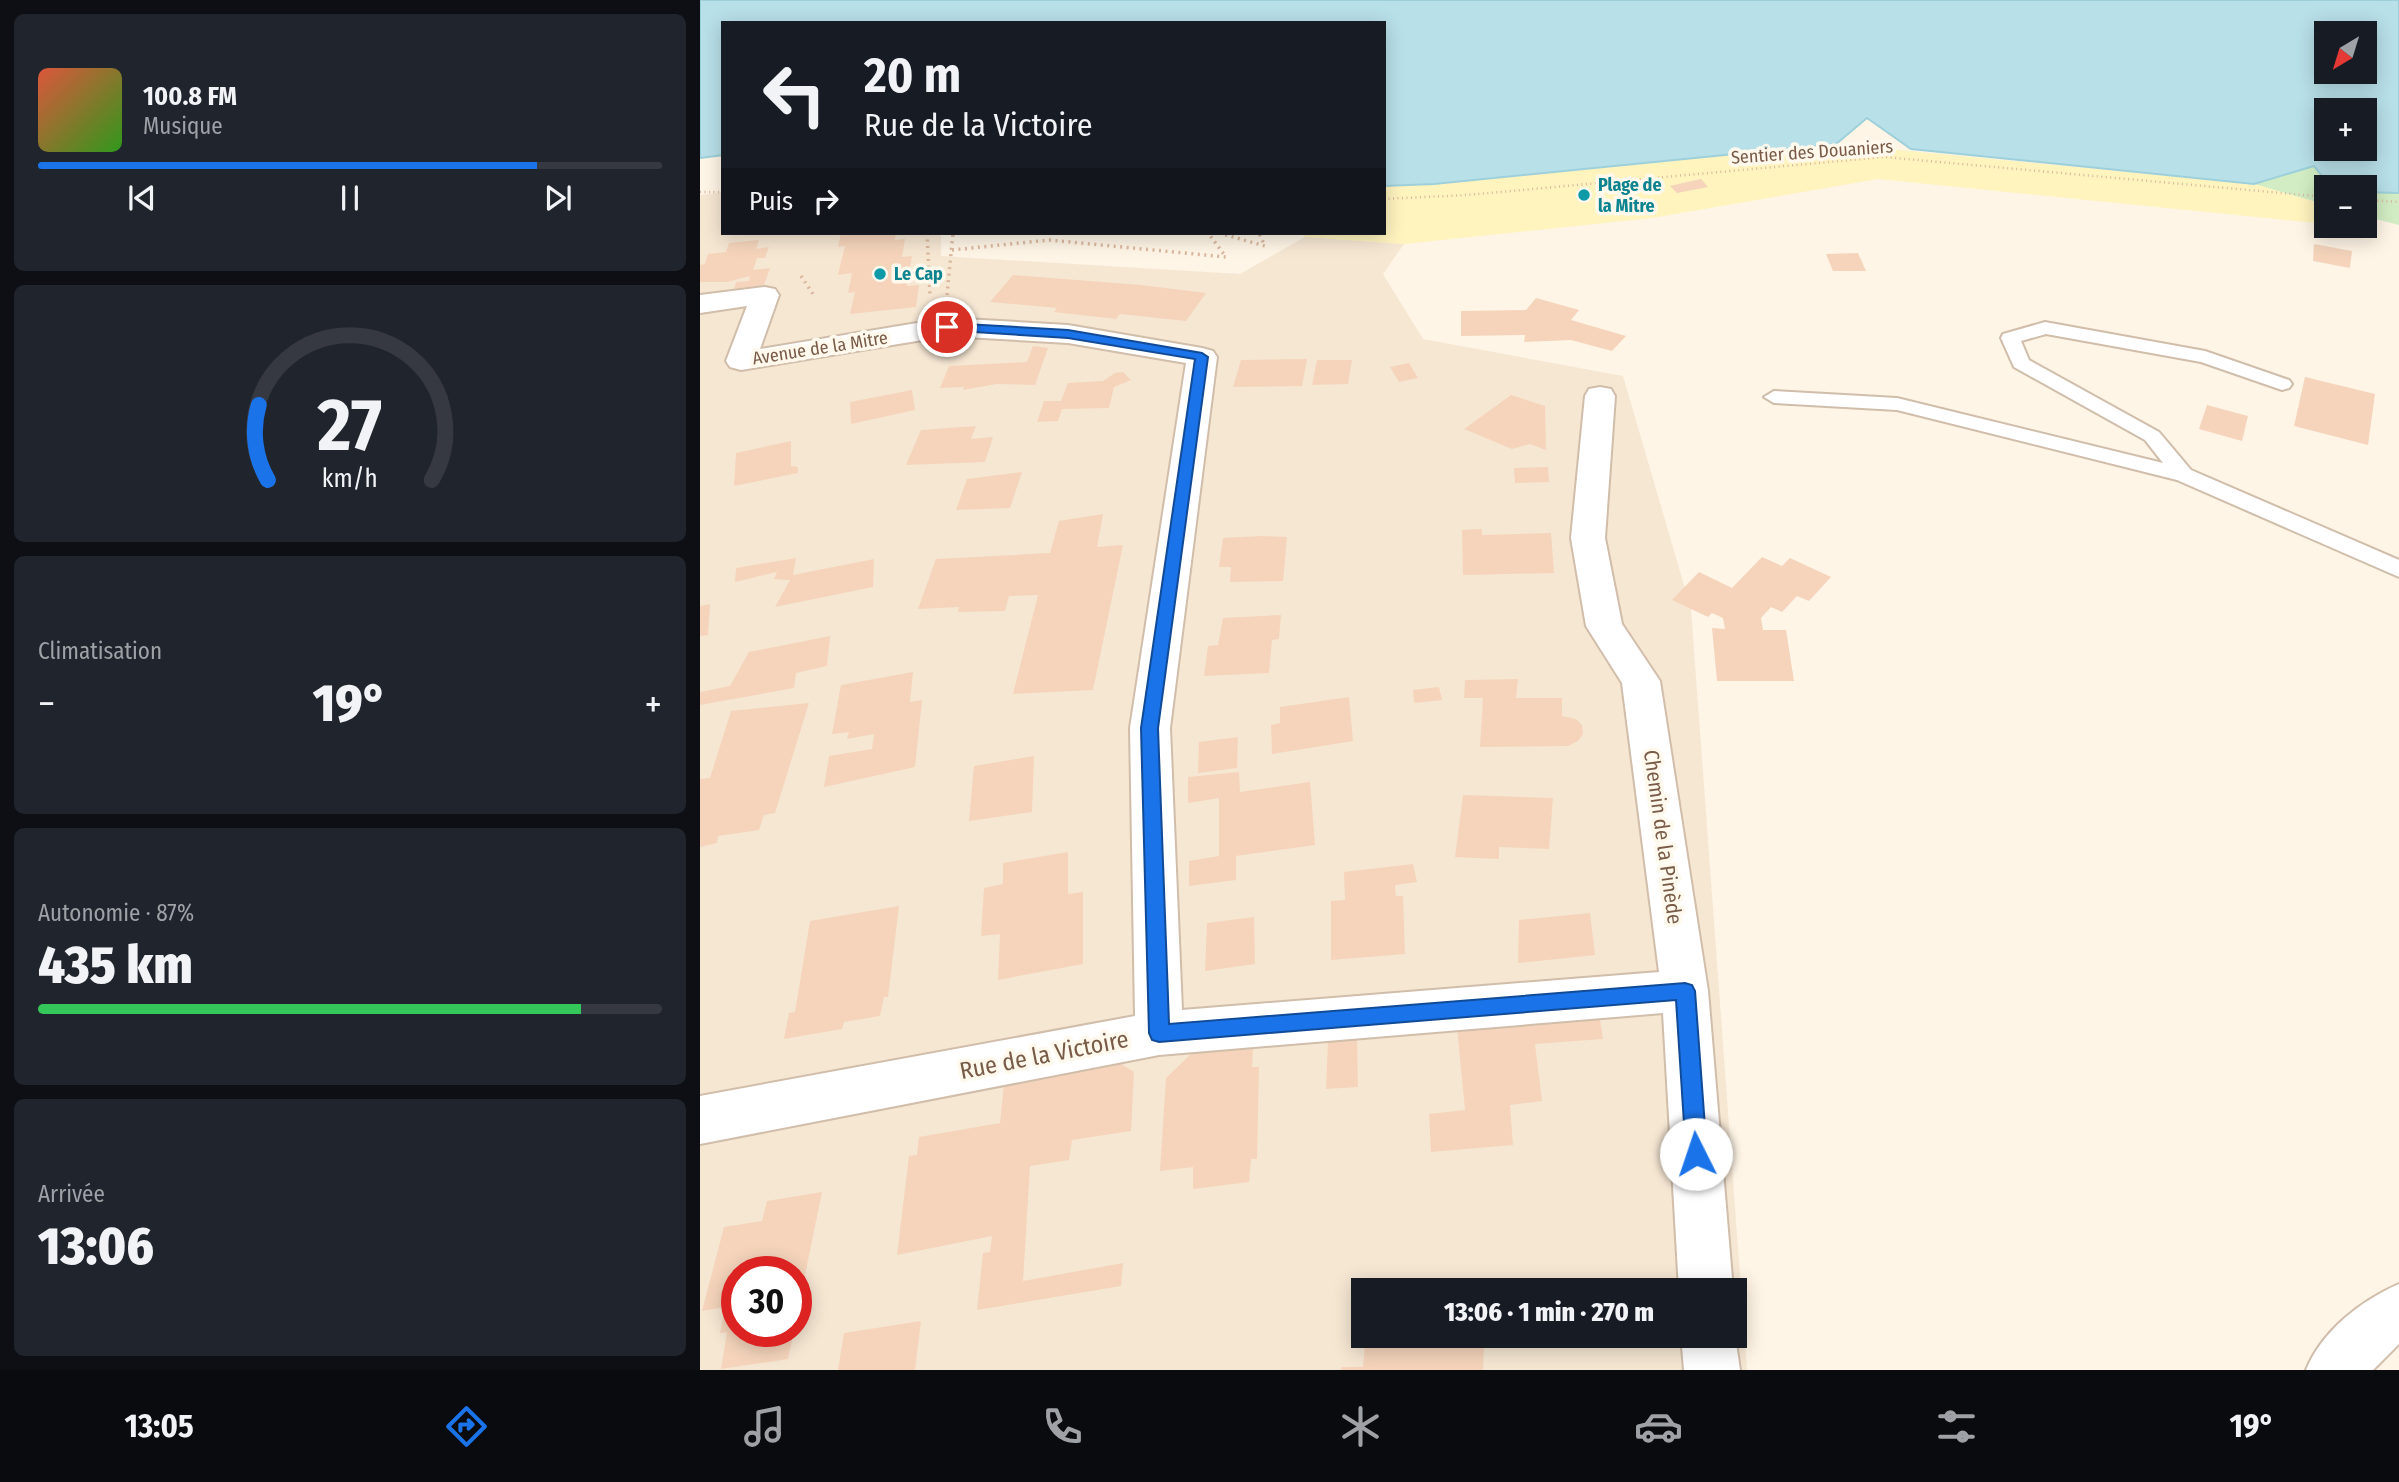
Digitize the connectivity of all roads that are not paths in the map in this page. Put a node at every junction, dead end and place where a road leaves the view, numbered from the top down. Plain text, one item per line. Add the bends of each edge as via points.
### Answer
1 (700, 304) edge
2 (2282, 384) dead end
3 (1600, 397) dead end
4 (1773, 397) dead end
5 (2184, 475) junction
6 (2399, 569) edge
7 (1685, 991) junction
8 (1159, 1033) junction
9 (700, 1120) edge
10 (1705, 1278) edge
11 (2399, 1312) edge
12 (1710, 1348) edge
13 (1712, 1370) edge
14 (2334, 1370) edge

1 - 8 street, Avenue de la Mitre via 765,295 741,361 947,327 1068,334 1202,357 1150,728
2 - 5 lane via 2206,356 2045,328 2010,338 2021,363 2152,436
3 - 7 street, Chemin de la Pinède via 1588,538 1604,626 1641,681
4 - 5 lane via 1897,404
5 - 6 lane
7 - 8 street, Rue de la Victoire
7 - 10 street, Chemin de la Pinède
8 - 9 street, Rue de la Victoire
11 - 14 street via 2378,1325
12 - 13 street

